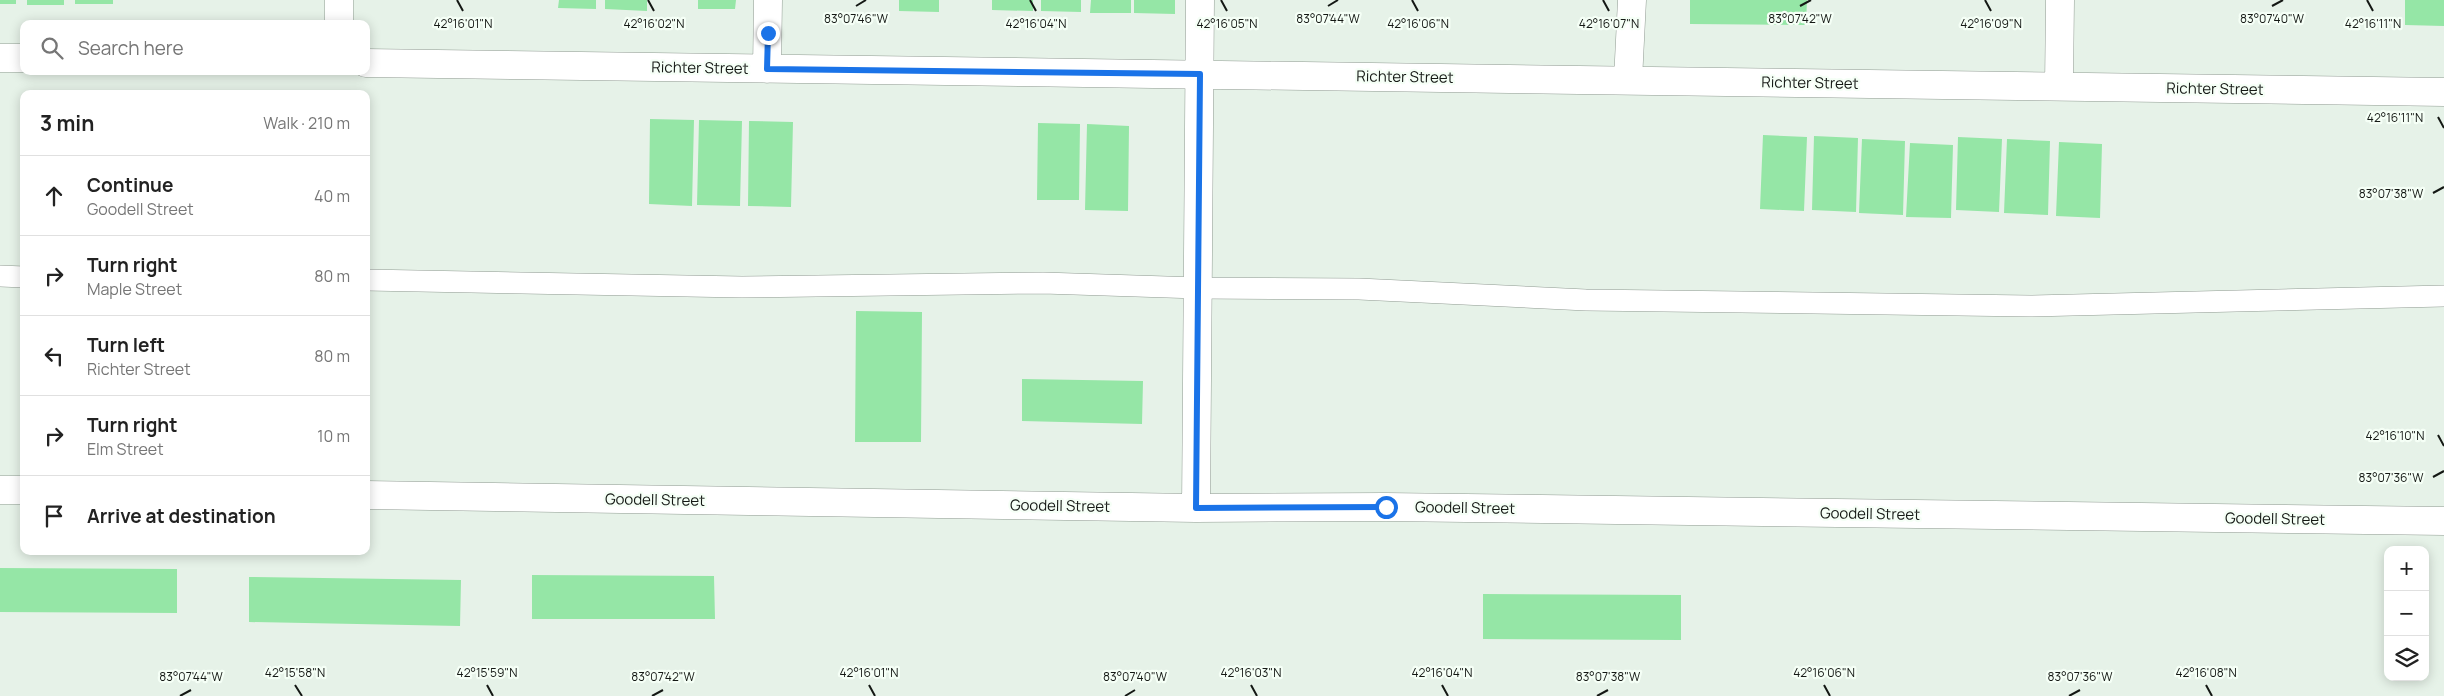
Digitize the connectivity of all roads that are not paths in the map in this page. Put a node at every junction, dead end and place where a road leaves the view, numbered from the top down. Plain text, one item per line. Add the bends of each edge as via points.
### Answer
1 (339, 0) edge
2 (768, 0) edge
3 (1200, 0) edge
4 (1632, 0) edge
5 (2060, 0) edge
6 (339, 20) edge
7 (0, 58) edge
8 (20, 58) edge
9 (370, 64) edge
10 (767, 69) junction
11 (1200, 74) junction
12 (1628, 80) junction
13 (2059, 86) junction
14 (2444, 92) edge
15 (0, 276) edge
16 (20, 276) edge
17 (370, 280) edge
18 (1198, 288) junction
19 (2444, 296) edge
20 (0, 490) edge
21 (20, 490) edge
22 (370, 495) edge
23 (1196, 508) junction
24 (2444, 521) edge

1 - 6 street
2 - 10 street
3 - 11 street
4 - 12 street
5 - 13 street
7 - 8 street
9 - 10 street, Richter Street
10 - 11 street, Richter Street
11 - 12 street, Richter Street
11 - 18 street
12 - 13 street, Richter Street
13 - 14 street, Richter Street
15 - 16 lane
17 - 18 lane via 742,287 1043,283
18 - 19 lane via 1359,289 1586,300 2030,306
18 - 23 street
20 - 21 street
22 - 23 street, Goodell Street
23 - 24 street, Goodell Street via 1386,507

